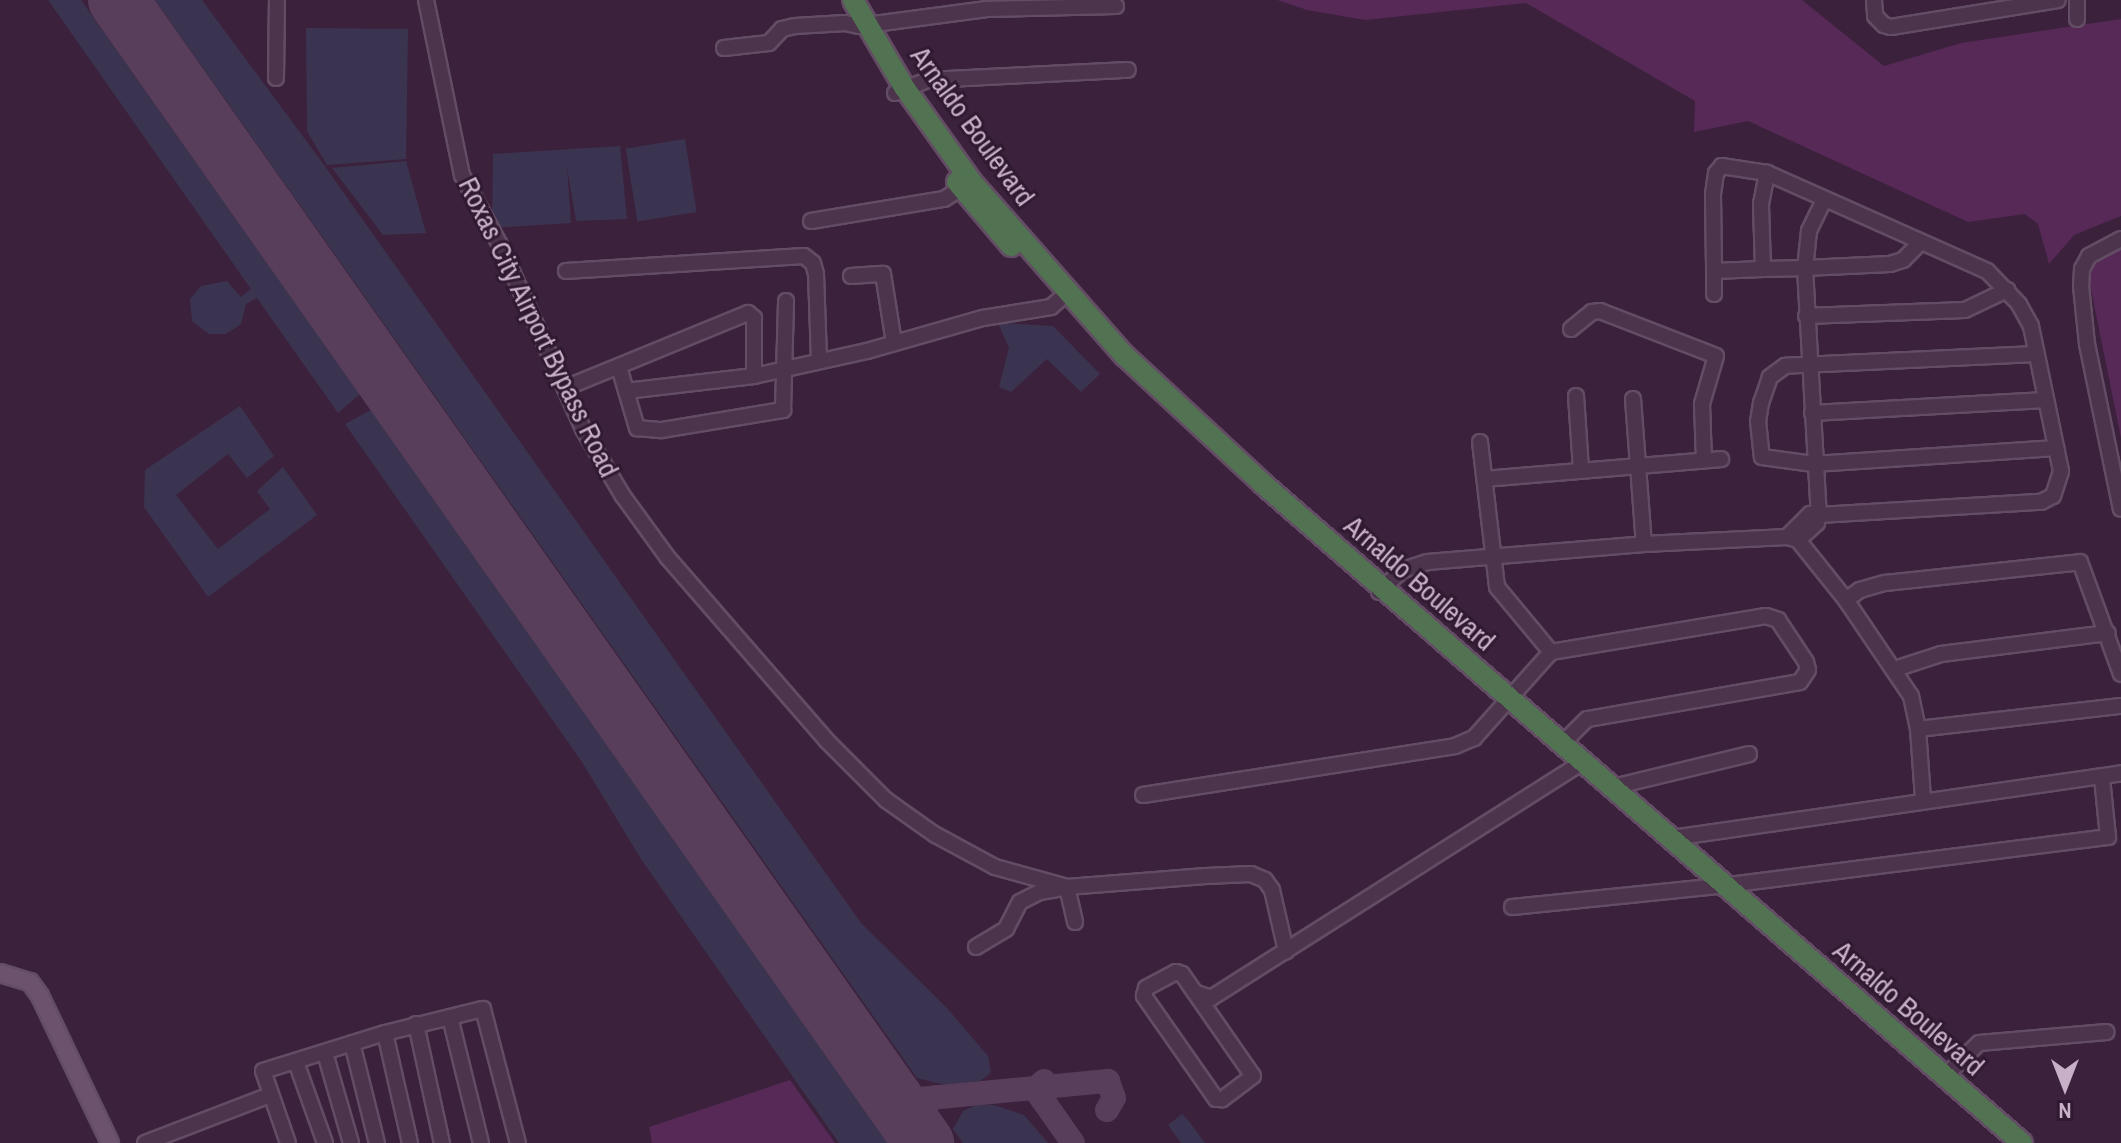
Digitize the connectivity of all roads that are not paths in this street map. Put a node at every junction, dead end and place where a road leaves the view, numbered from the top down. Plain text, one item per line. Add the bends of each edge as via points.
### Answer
1 (277, 0) edge
2 (426, 0) edge
3 (841, 0) edge
4 (853, 0) edge
5 (1874, 0) edge
6 (2058, 0) edge
7 (2077, 0) edge
8 (1116, 6) dead end
9 (2077, 19) dead end
10 (863, 25) junction
11 (724, 48) dead end
12 (1128, 70) dead end
13 (276, 78) dead end
14 (900, 90) junction
15 (1767, 173) junction
16 (966, 185) junction
17 (1824, 200) junction
18 (811, 221) dead end
19 (2121, 239) edge
20 (1921, 242) junction
21 (1805, 268) junction
22 (1763, 269) junction
23 (566, 271) dead end
24 (1714, 271) junction
25 (851, 276) dead end
26 (2007, 290) junction
27 (1714, 294) dead end
28 (786, 301) dead end
29 (1069, 307) junction
30 (1806, 316) junction
31 (1571, 329) dead end
32 (894, 343) junction
33 (2036, 354) junction
34 (819, 361) junction
35 (1810, 366) junction
36 (619, 367) junction
37 (787, 367) junction
38 (754, 376) junction
39 (565, 388) junction
40 (626, 391) junction
41 (1576, 396) dead end
42 (1633, 399) dead end
43 (2046, 400) junction
44 (1812, 413) junction
45 (1480, 442) dead end
46 (2056, 448) junction
47 (1721, 459) dead end
48 (1704, 460) junction
49 (1814, 464) junction
50 (1638, 465) junction
51 (1581, 470) junction
52 (1485, 479) junction
53 (2121, 509) edge
54 (1819, 515) junction
55 (1793, 538) junction
56 (1644, 544) junction
57 (1492, 556) junction
58 (1380, 591) junction
59 (1846, 600) junction
60 (2108, 633) junction
61 (1551, 652) junction
62 (1895, 669) junction
63 (2121, 674) edge
64 (1508, 701) junction
65 (2121, 706) edge
66 (1918, 729) junction
67 (1563, 743) junction
68 (1749, 754) dead end
69 (1580, 764) junction
70 (2121, 773) edge
71 (2102, 778) junction
72 (1613, 787) junction
73 (1143, 795) dead end
74 (1923, 799) junction
75 (1649, 824) junction
76 (1672, 838) junction
77 (1720, 886) junction
78 (1067, 887) junction
79 (1512, 907) dead end
80 (1075, 922) dead end
81 (976, 947) dead end
82 (1286, 951) junction
83 (0, 973) edge
84 (1210, 1005) junction
85 (450, 1017) junction
86 (416, 1024) junction
87 (2107, 1032) dead end
88 (385, 1033) junction
89 (352, 1043) junction
90 (325, 1053) junction
91 (1916, 1057) junction
92 (296, 1062) junction
93 (1945, 1076) junction
94 (270, 1095) junction
95 (1982, 1116) junction
96 (110, 1143) edge
97 (145, 1143) edge
98 (288, 1143) edge
99 (325, 1143) edge
100 (351, 1143) edge
101 (377, 1143) edge
102 (410, 1143) edge
103 (442, 1143) edge
104 (481, 1143) edge
105 (518, 1143) edge
106 (2006, 1143) edge
107 (2022, 1143) edge

1 - 13 street
2 - 39 street, Roxas City Airport Bypass Road via 462,175
3 - 10 highway, Arnaldo Boulevard
4 - 10 highway, Arnaldo Boulevard
5 - 6 street via 1875,16 1891,27
7 - 9 street
8 - 10 street via 987,9
10 - 11 street via 795,26 782,29 769,43
10 - 14 highway, Arnaldo Boulevard
12 - 14 street via 928,80
14 - 16 highway, Arnaldo Boulevard
15 - 17 street
15 - 22 street via 1761,204
15 - 24 street via 1722,166 1716,173
16 - 18 street via 944,199
16 - 29 highway, Arnaldo Boulevard
17 - 20 street
17 - 21 street via 1809,231
19 - 53 street via 2089,256 2081,286 2087,344
20 - 21 street via 1903,260 1890,264
20 - 26 street via 1987,271
21 - 22 street
21 - 30 street
22 - 24 street
23 - 34 street via 804,256 816,274
24 - 27 street
25 - 32 street via 883,274
26 - 30 street via 1965,310
26 - 33 street via 2031,326
28 - 37 street
29 - 32 street via 983,318
29 - 58 highway, Arnaldo Boulevard via 1196,432
30 - 35 street
31 - 48 street via 1600,311 1716,356 1702,404
32 - 34 street
33 - 35 street
33 - 43 street
34 - 37 street
35 - 44 street
35 - 49 street via 1785,366 1770,377 1758,421 1762,457
36 - 38 street via 748,313 754,318
36 - 39 street
36 - 40 street
37 - 38 street
37 - 40 street via 783,410 662,430 637,428
38 - 40 street
39 - 78 street, Roxas City Airport Bypass Road via 591,442 668,558 826,740 886,800 995,867
41 - 51 street
42 - 50 street
43 - 44 street
43 - 46 street
44 - 49 street
45 - 52 street
46 - 49 street
46 - 54 street via 2059,484 2053,496 2041,502
47 - 48 street
48 - 50 street
49 - 54 street
50 - 51 street
50 - 56 street
51 - 52 street
52 - 57 street
54 - 55 street via 1810,514
55 - 56 street
55 - 59 street
56 - 57 street
57 - 58 street via 1427,562 1403,570
57 - 61 street via 1497,587
58 - 64 highway, Arnaldo Boulevard
59 - 60 street via 1885,583 2080,562
59 - 62 street
60 - 62 street via 1941,654
60 - 63 street
61 - 64 street
61 - 67 street via 1766,616 1778,620 1808,670 1800,682 1587,719
62 - 66 street via 1911,696
64 - 67 highway, Arnaldo Boulevard
64 - 69 highway, Arnaldo Boulevard
64 - 73 street via 1474,738 1455,746
65 - 66 street
66 - 74 street
67 - 69 highway, Arnaldo Boulevard
68 - 72 street
69 - 72 highway, Arnaldo Boulevard
69 - 75 highway, Arnaldo Boulevard
69 - 82 street
70 - 71 street
71 - 74 street
71 - 77 street via 2108,837
72 - 75 highway, Arnaldo Boulevard
74 - 76 street
75 - 76 highway, Arnaldo Boulevard
75 - 77 highway, Arnaldo Boulevard
76 - 77 highway, Arnaldo Boulevard
77 - 79 street
77 - 91 highway, Arnaldo Boulevard
78 - 80 street
78 - 81 street via 1020,902 1006,929
78 - 82 street, Roxas City Airport Bypass Road via 1251,874 1272,890
82 - 84 street
83 - 96 main road via 30,982 40,996
84 - 84 street via 1253,1076 1219,1100 1144,992 1176,972
85 - 86 street
85 - 104 street
85 - 105 street via 483,1009
86 - 88 street
86 - 103 street
87 - 93 street via 1979,1043
88 - 89 street
88 - 102 street
89 - 90 street
89 - 101 street
90 - 92 street
90 - 100 street
91 - 93 highway, Arnaldo Boulevard
91 - 95 highway, Arnaldo Boulevard
92 - 94 street via 263,1071
92 - 99 street
93 - 95 highway, Arnaldo Boulevard
94 - 97 street
94 - 98 street
95 - 106 highway, Arnaldo Boulevard
95 - 107 highway, Arnaldo Boulevard

